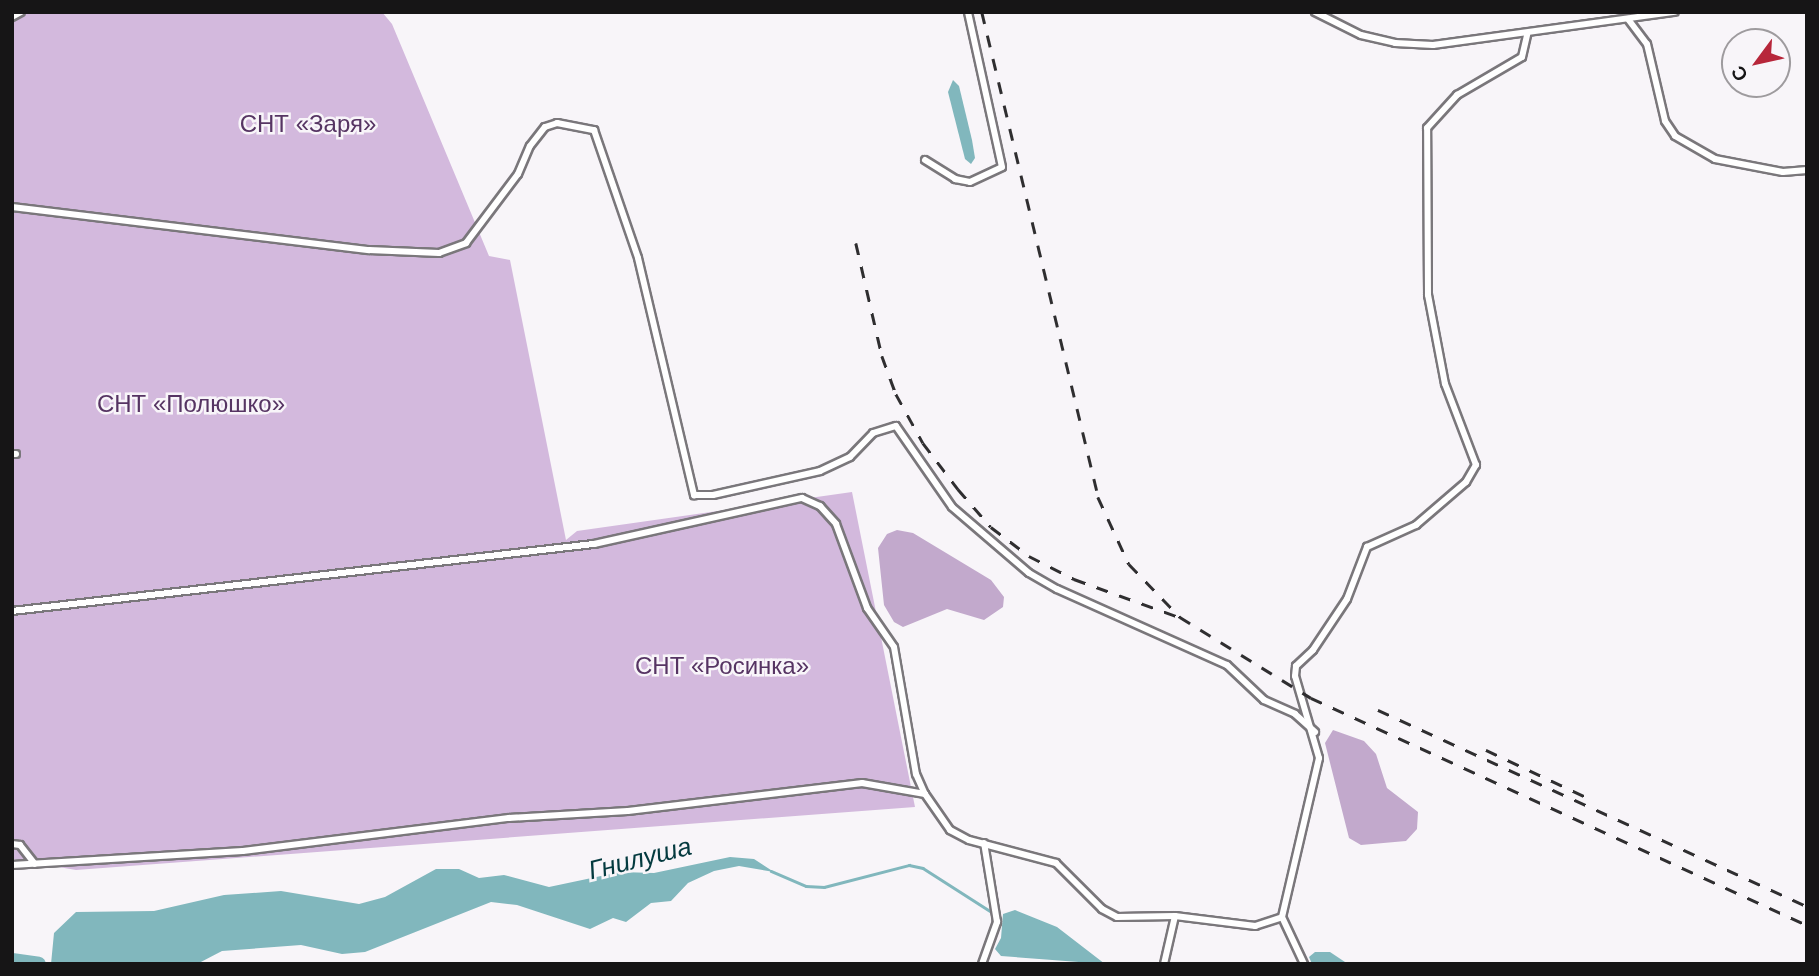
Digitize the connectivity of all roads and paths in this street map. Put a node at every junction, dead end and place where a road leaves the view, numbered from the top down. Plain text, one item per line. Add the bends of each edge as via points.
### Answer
1 (21, 12) edge
2 (968, 12) edge
3 (1315, 12) edge
4 (1675, 12) edge
5 (12, 17) edge
6 (1628, 19) junction
7 (1527, 35) junction
8 (925, 160) dead end
9 (1807, 170) edge
10 (12, 207) edge
11 (12, 611) edge
12 (1315, 732) junction
13 (925, 794) junction
14 (984, 843) junction
15 (12, 844) edge
16 (34, 864) junction
17 (12, 865) edge
18 (1175, 916) junction
19 (1282, 917) junction
20 (982, 964) edge
21 (1164, 964) edge
22 (1304, 964) edge

1 - 5 street
2 - 8 street via 1002,167 970,182 955,180
3 - 7 street via 1362,34 1395,43 1433,45
4 - 6 street
6 - 7 street
6 - 9 street via 1647,44 1665,121 1675,136 1715,159 1783,172
7 - 12 street via 1522,57 1457,95 1427,128 1428,295 1445,384 1476,465 1466,482 1416,525 1367,547 1347,599 1313,650 1296,666 1295,676
10 - 12 street via 369,250 439,253 466,243 518,174 545,127 557,123 594,130 638,258 694,495 698,498 820,471 850,457 873,433 896,426 952,507 1029,573 1227,665 1264,700 1295,714
11 - 13 street via 594,544 802,498 820,506 836,524 867,608 894,647 910,747
12 - 19 street via 1320,758
13 - 14 street via 950,830
13 - 16 street via 862,783 814,792 509,818 243,851
14 - 18 street via 1056,863 1102,909 1117,917
14 - 20 street via 997,922
15 - 16 street via 20,845
16 - 17 street
18 - 19 street via 1255,926
18 - 21 street
19 - 22 street

